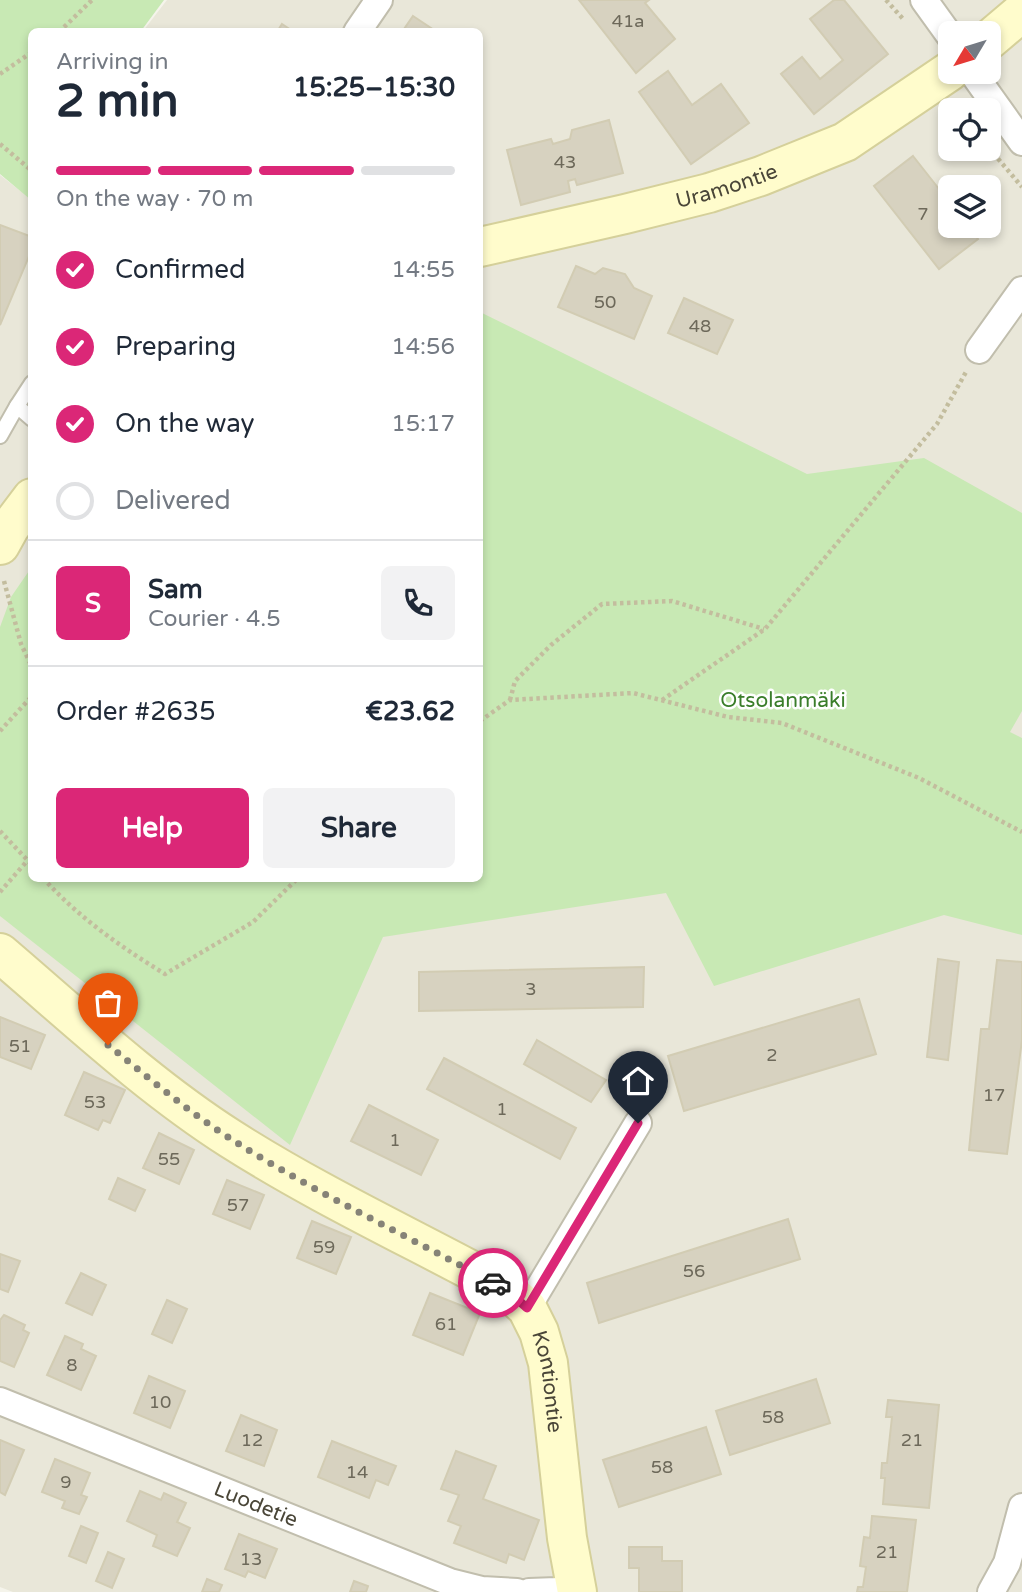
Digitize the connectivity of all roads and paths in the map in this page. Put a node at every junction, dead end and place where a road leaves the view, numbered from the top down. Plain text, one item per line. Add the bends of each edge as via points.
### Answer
1 (92, 0) edge
2 (379, 0) edge
3 (924, 0) edge
4 (1022, 12) edge
5 (939, 21) edge
6 (63, 28) edge
7 (360, 28) edge
8 (1001, 30) edge
9 (28, 55) edge
10 (0, 74) edge
11 (938, 79) edge
12 (981, 84) edge
13 (1022, 142) edge
14 (0, 144) edge
15 (1000, 161) edge
16 (28, 168) edge
17 (1022, 187) edge
18 (483, 246) edge
19 (1022, 290) edge
20 (979, 350) joint
21 (28, 389) edge
22 (17, 406) junction
23 (28, 416) edge
24 (0, 436) edge
25 (9, 535) edge
26 (765, 629) junction
27 (28, 658) edge
28 (28, 700) edge
29 (510, 700) junction
30 (662, 700) junction
31 (483, 719) edge
32 (0, 731) edge
33 (0, 831) edge
34 (1022, 832) edge
35 (28, 862) edge
36 (28, 864) edge
37 (47, 882) edge
38 (294, 882) edge
39 (0, 892) edge
40 (0, 953) edge
41 (638, 1123) dead end
42 (527, 1308) junction
43 (0, 1401) edge
44 (1022, 1507) edge
45 (576, 1589) edge
46 (517, 1592) edge
47 (529, 1592) edge
48 (991, 1592) edge

1 - 6 path
2 - 7 street
3 - 5 street
4 - 8 street
9 - 10 path
11 - 18 street, Uramontie via 845,142 761,176 709,193
12 - 13 street
14 - 16 path
15 - 17 path
19 - 20 street
20 - 26 path via 937,425
21 - 22 lane
22 - 23 lane
22 - 24 lane
25 - 27 path via 22,644
26 - 29 path via 671,601 602,604 515,681
26 - 30 path
28 - 32 path
29 - 30 path via 633,693
29 - 31 path
30 - 34 path via 728,717 782,723 919,778
33 - 35 path
36 - 39 path
37 - 38 path via 65,903 119,946 165,974 253,922
40 - 42 street, Kontiontie via 165,1091 230,1139 298,1180 506,1289
41 - 42 street
42 - 45 street, Kontiontie via 548,1363
43 - 46 street, Luodetie via 450,1582
44 - 48 street via 1007,1563
45 - 47 street

